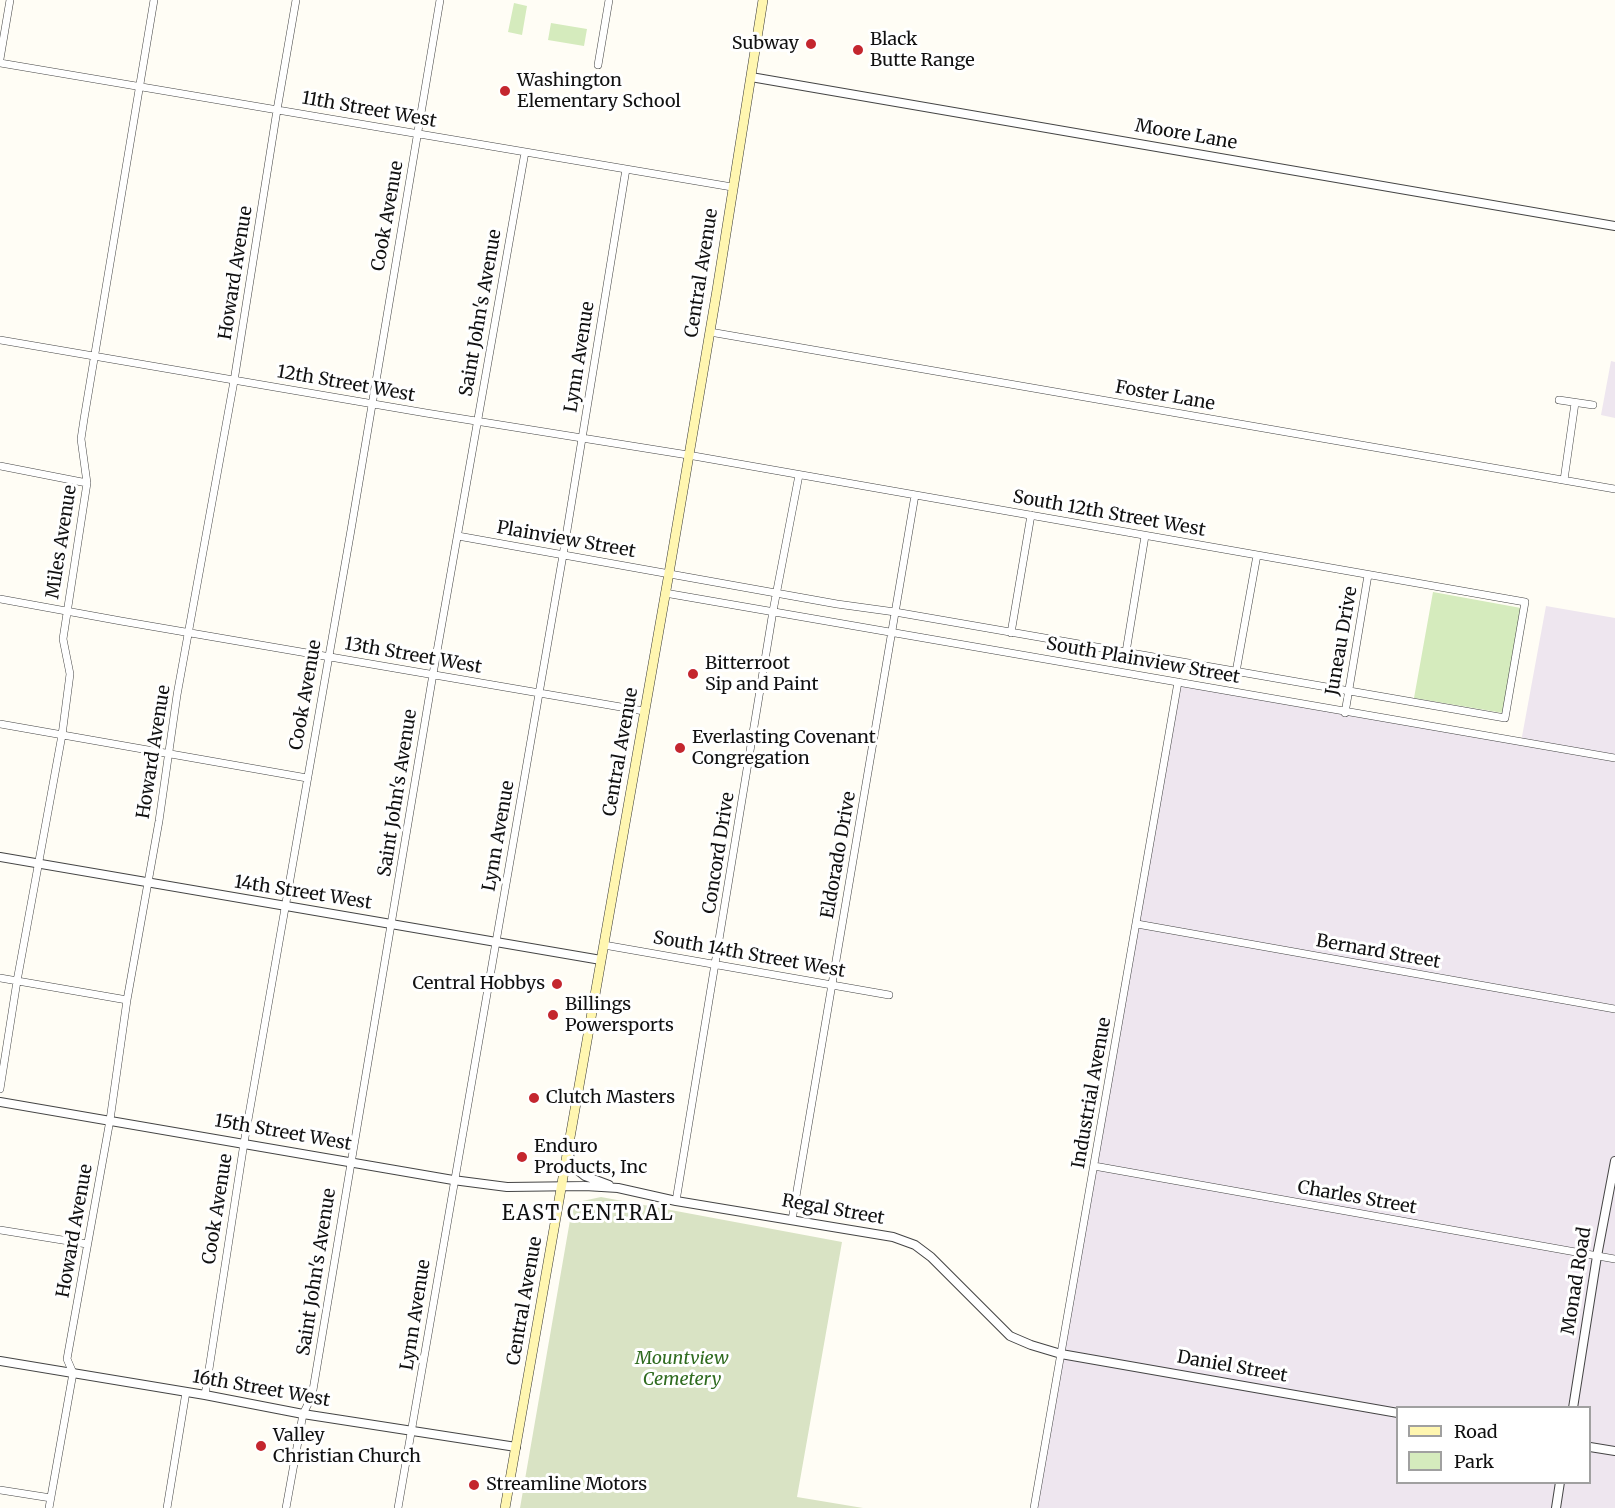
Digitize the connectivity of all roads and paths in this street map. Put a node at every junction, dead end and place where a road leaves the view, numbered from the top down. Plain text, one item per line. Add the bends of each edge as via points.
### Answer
1 (10, 0) edge
2 (154, 0) edge
3 (296, 0) edge
4 (440, 0) edge
5 (609, 0) edge
6 (763, 0) edge
7 (0, 61) edge
8 (598, 65) dead end
9 (751, 77) junction
10 (140, 87) junction
11 (277, 110) junction
12 (417, 133) junction
13 (525, 152) junction
14 (626, 169) junction
15 (732, 187) junction
16 (1615, 226) edge
17 (710, 332) junction
18 (0, 340) edge
19 (94, 356) junction
20 (234, 381) junction
21 (1558, 400) dead end
22 (1575, 403) junction
23 (371, 404) junction
24 (1593, 405) dead end
25 (477, 421) junction
26 (582, 438) junction
27 (688, 455) junction
28 (0, 466) edge
29 (799, 475) junction
30 (1564, 480) junction
31 (87, 483) junction
32 (1615, 489) edge
33 (915, 495) junction
34 (1031, 515) junction
35 (458, 536) junction
36 (1145, 536) junction
37 (563, 555) junction
38 (1257, 555) junction
39 (669, 573) junction
40 (1368, 575) junction
41 (777, 592) junction
42 (665, 593) junction
43 (0, 598) edge
44 (66, 611) junction
45 (774, 611) junction
46 (895, 612) junction
47 (892, 631) junction
48 (188, 633) junction
49 (1011, 633) junction
50 (1126, 652) junction
51 (328, 657) junction
52 (1236, 672) junction
53 (433, 674) junction
54 (1178, 682) junction
55 (1348, 691) junction
56 (539, 692) junction
57 (644, 711) junction
58 (1345, 713) junction
59 (1505, 718) joint
60 (0, 724) edge
61 (62, 735) junction
62 (168, 753) junction
63 (1615, 759) edge
64 (307, 778) junction
65 (0, 857) edge
66 (38, 864) junction
67 (147, 883) junction
68 (285, 907) junction
69 (392, 924) junction
70 (1137, 924) junction
71 (496, 943) junction
72 (604, 945) junction
73 (601, 960) junction
74 (715, 964) junction
75 (0, 978) edge
76 (17, 981) junction
77 (832, 986) junction
78 (889, 995) dead end
79 (127, 1000) junction
80 (1615, 1009) edge
81 (0, 1089) edge
82 (0, 1102) edge
83 (110, 1120) junction
84 (244, 1143) junction
85 (569, 1145) junction
86 (1615, 1161) edge
87 (350, 1162) junction
88 (1094, 1166) junction
89 (453, 1180) junction
90 (561, 1187) junction
91 (618, 1188) junction
92 (676, 1200) junction
93 (792, 1220) junction
94 (0, 1230) edge
95 (87, 1244) junction
96 (1597, 1256) junction
97 (1615, 1259) edge
98 (1061, 1354) junction
99 (0, 1361) edge
100 (73, 1372) junction
101 (186, 1392) junction
102 (205, 1395) junction
103 (1573, 1406) edge
104 (1396, 1413) edge
105 (303, 1414) junction
106 (412, 1430) junction
107 (516, 1447) junction
108 (1591, 1447) edge
109 (1615, 1451) edge
110 (1560, 1484) edge
111 (0, 1490) edge
112 (51, 1498) junction
113 (50, 1508) edge
114 (167, 1508) edge
115 (286, 1508) edge
116 (398, 1508) edge
117 (505, 1508) edge
118 (1034, 1508) edge
119 (1556, 1508) edge

1 - 7 street
2 - 10 street, Miles Avenue
3 - 11 street, Howard Avenue
4 - 12 street, Cook Avenue
5 - 8 street
6 - 9 main road, Central Avenue
7 - 10 street, 11th Street West
9 - 15 main road, Central Avenue
9 - 16 street, Moore Lane
10 - 11 street, 11th Street West
10 - 19 street, Miles Avenue
11 - 12 street, 11th Street West
11 - 20 street, Howard Avenue
12 - 13 street, 11th Street West
12 - 23 street, Cook Avenue
13 - 14 street, 11th Street West
13 - 25 street, Saint John's Avenue
14 - 15 street, 11th Street West
14 - 26 street, Lynn Avenue
15 - 17 main road, Central Avenue
17 - 27 main road, Central Avenue
17 - 30 street, Foster Lane
18 - 19 street, 12th Street West
19 - 20 street, 12th Street West
19 - 31 street, Miles Avenue via 81,439
20 - 23 street, 12th Street West
20 - 48 street, Howard Avenue
21 - 22 street
22 - 24 street
22 - 30 street
23 - 25 street, 12th Street West
23 - 51 street, Cook Avenue
25 - 26 street, 12th Street West
25 - 35 street, Saint John's Avenue
26 - 27 street, 12th Street West
26 - 37 street, Lynn Avenue
27 - 29 street, South 12th Street West
27 - 39 main road, Central Avenue
28 - 31 street
29 - 33 street, South 12th Street West
29 - 41 street, Concord Drive
30 - 32 street, Foster Lane
31 - 44 street, Miles Avenue
33 - 34 street, South 12th Street West
33 - 46 street, Eldorado Drive
34 - 36 street, South 12th Street West
34 - 49 street
35 - 37 street, Plainview Street
35 - 53 street, Saint John's Avenue
36 - 38 street, South 12th Street West
36 - 50 street
37 - 39 street, Plainview Street
37 - 56 street, Lynn Avenue
38 - 40 street, South 12th Street West
38 - 52 street
39 - 41 street, South Plainview Street
39 - 42 main road, Central Avenue
40 - 55 street, Juneau Drive
40 - 59 street, South 12th Street West via 1525,602
41 - 45 street, Concord Drive
41 - 46 street, South Plainview Street
42 - 45 street, South Plainview Street
42 - 57 main road, Central Avenue
43 - 44 street, 13th Street West
44 - 48 street, 13th Street West
44 - 61 street, Miles Avenue via 63,639 70,675
45 - 47 street, South Plainview Street
45 - 74 street, Concord Drive
46 - 47 street, Eldorado Drive
46 - 49 street, South Plainview Street
47 - 54 street, South Plainview Street
47 - 77 street, Eldorado Drive
48 - 51 street, 13th Street West
48 - 62 street, Howard Avenue
49 - 50 street, South Plainview Street
50 - 52 street, South Plainview Street
51 - 53 street, 13th Street West
51 - 64 street, Cook Avenue
52 - 55 street, South Plainview Street
53 - 56 street, 13th Street West
53 - 69 street, Saint John's Avenue
54 - 58 street, South Plainview Street
54 - 70 street, Industrial Avenue
55 - 58 street, Juneau Drive
55 - 59 street, South Plainview Street
56 - 57 street, 13th Street West
56 - 71 street, Lynn Avenue
57 - 72 main road, Central Avenue
58 - 63 street, South Plainview Street
60 - 61 street
61 - 62 street
61 - 66 street, Miles Avenue
62 - 64 street
62 - 67 street, Howard Avenue
64 - 68 street, Cook Avenue
65 - 66 street, 14th Street West
66 - 67 street, 14th Street West
66 - 76 street, Miles Avenue
67 - 68 street, 14th Street West
67 - 79 street, Howard Avenue
68 - 69 street, 14th Street West
68 - 84 street, Cook Avenue
69 - 71 street, 14th Street West
69 - 87 street, Saint John's Avenue
70 - 80 street, Bernard Street
70 - 88 street, Industrial Avenue
71 - 73 street, 14th Street West
71 - 89 street, Lynn Avenue
72 - 73 main road, Central Avenue
72 - 74 street, South 14th Street West
73 - 85 main road, Central Avenue
74 - 77 street, South 14th Street West
74 - 92 street, Concord Drive
75 - 76 street
76 - 79 street
76 - 81 street, Miles Avenue
77 - 78 street, South 14th Street West
77 - 93 street, Eldorado Drive
79 - 83 street, Howard Avenue
82 - 83 street, 15th Street West
83 - 84 street, 15th Street West
83 - 95 street, Howard Avenue
84 - 87 street, 15th Street West
84 - 102 street, Cook Avenue
85 - 90 main road, Central Avenue
85 - 91 street via 569,1156 576,1169
86 - 96 street, Monad Road
87 - 89 street, 15th Street West
87 - 105 street, Saint John's Avenue via 312,1396
88 - 96 street, Charles Street
88 - 98 street, Industrial Avenue
89 - 90 street, 15th Street West via 507,1187
89 - 106 street, Lynn Avenue
90 - 91 street, Regal Street
90 - 107 main road, Central Avenue
91 - 92 street, Regal Street
92 - 93 street, Regal Street
93 - 98 street, Regal Street via 893,1237 915,1245 1010,1336
94 - 95 street
95 - 100 street, Howard Avenue via 67,1359
96 - 97 street, Charles Street
96 - 103 street, Monad Road
98 - 104 street, Daniel Street
98 - 118 street, Industrial Avenue
99 - 100 street, 16th Street West
100 - 101 street, 16th Street West
100 - 112 street, Howard Avenue
101 - 102 street, 16th Street West
101 - 114 street
102 - 105 street, 16th Street West
105 - 106 street, 16th Street West
105 - 115 street, Saint John's Avenue
106 - 107 street, 16th Street West
106 - 116 street, Lynn Avenue
107 - 117 main road, Central Avenue
108 - 109 street
110 - 119 street
111 - 112 street
112 - 113 street, Howard Avenue

